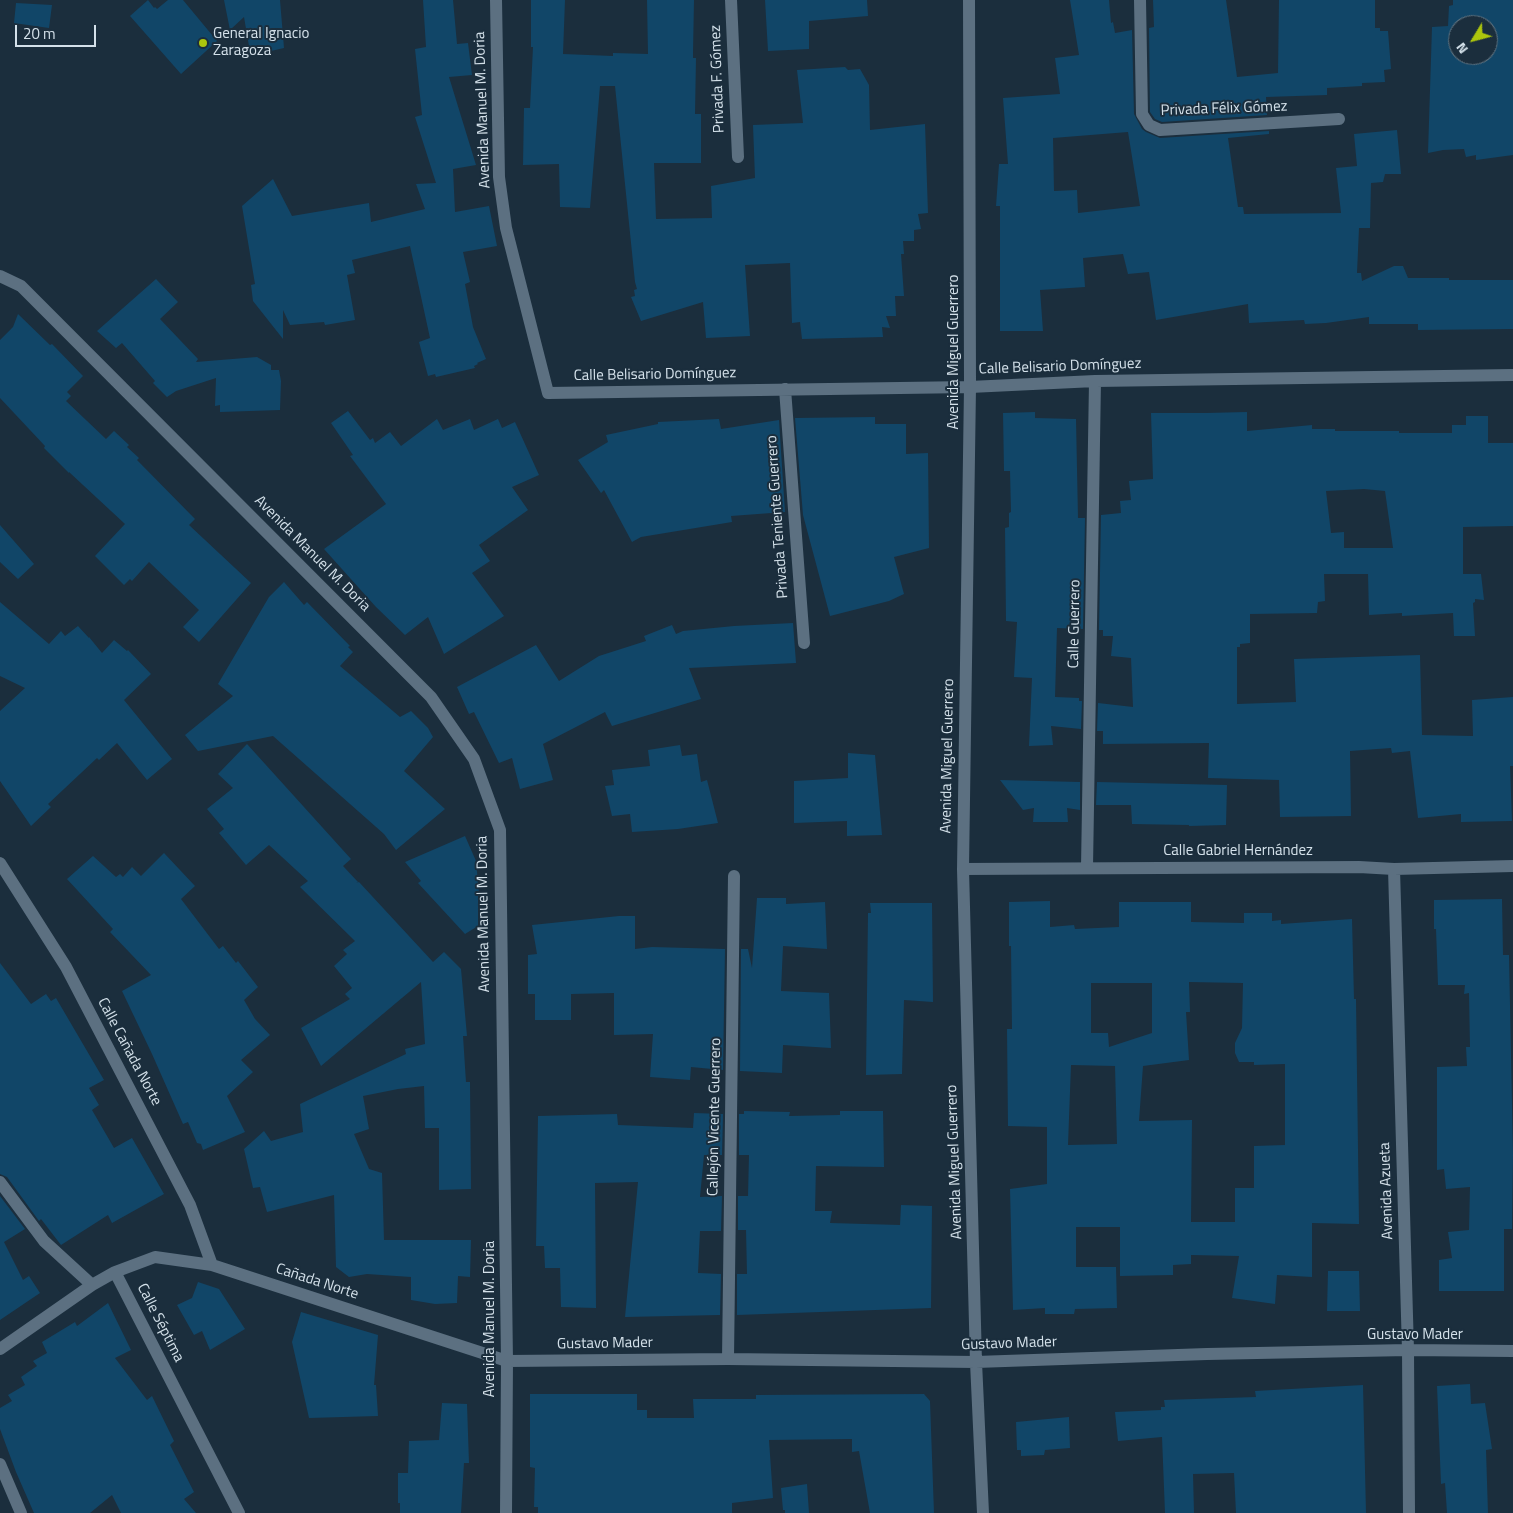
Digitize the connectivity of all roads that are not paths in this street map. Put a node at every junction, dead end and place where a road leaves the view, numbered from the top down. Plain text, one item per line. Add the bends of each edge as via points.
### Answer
1 (496, 0) edge
2 (731, 0) edge
3 (970, 0) edge
4 (1140, 0) edge
5 (1339, 119) dead end
6 (738, 157) dead end
7 (0, 276) edge
8 (1513, 375) edge
9 (1095, 381) junction
10 (970, 387) junction
11 (785, 389) junction
12 (548, 393) joint
13 (804, 643) dead end
14 (0, 863) edge
15 (1513, 866) edge
16 (1087, 867) junction
17 (963, 869) junction
18 (1394, 869) junction
19 (734, 876) dead end
20 (0, 1182) edge
21 (212, 1265) junction
22 (115, 1272) junction
23 (92, 1285) junction
24 (0, 1349) edge
25 (1408, 1350) junction
26 (1513, 1351) edge
27 (728, 1359) junction
28 (507, 1361) junction
29 (976, 1362) junction
30 (0, 1464) edge
31 (21, 1513) edge
32 (239, 1513) edge
33 (506, 1513) edge
34 (984, 1513) edge
35 (1409, 1513) edge

1 - 12 street, Avenida Manuel M. Doria via 499,177 506,228
2 - 6 street, Privada F. Gómez
3 - 10 street, Avenida Miguel Guerrero
4 - 5 street, Privada Félix Gómez via 1142,114 1149,126 1160,130
7 - 28 street, Avenida Manuel M. Doria via 21,286 431,697 474,759 500,830
8 - 9 street, Calle Belisario Domínguez
9 - 10 street, Calle Belisario Domínguez
9 - 16 street, Calle Guerrero
10 - 11 street, Calle Belisario Domínguez
10 - 17 street, Avenida Miguel Guerrero
11 - 12 street, Calle Belisario Domínguez
11 - 13 street, Privada Teniente Guerrero
14 - 21 street, Calle Cañada Norte via 70,976 190,1205
15 - 18 street, Calle Gabriel Hernández
16 - 17 street, Calle Gabriel Hernández
16 - 18 street, Calle Gabriel Hernández
17 - 29 street, Avenida Miguel Guerrero
18 - 25 street, Avenida Azueta
19 - 27 street, Callejón Vicente Guerrero
20 - 23 street via 44,1240
21 - 22 street, Cañada Norte via 155,1256
21 - 28 street, Cañada Norte
22 - 23 street
22 - 32 street, Calle Séptima
23 - 24 street
25 - 26 street, Gustavo Mader
25 - 29 street, Gustavo Mader
25 - 35 street, Avenida Azueta
27 - 28 street, Gustavo Mader
27 - 29 street, Gustavo Mader
28 - 33 street, Avenida Manuel M. Doria
29 - 34 street, Avenida Miguel Guerrero
30 - 31 street

